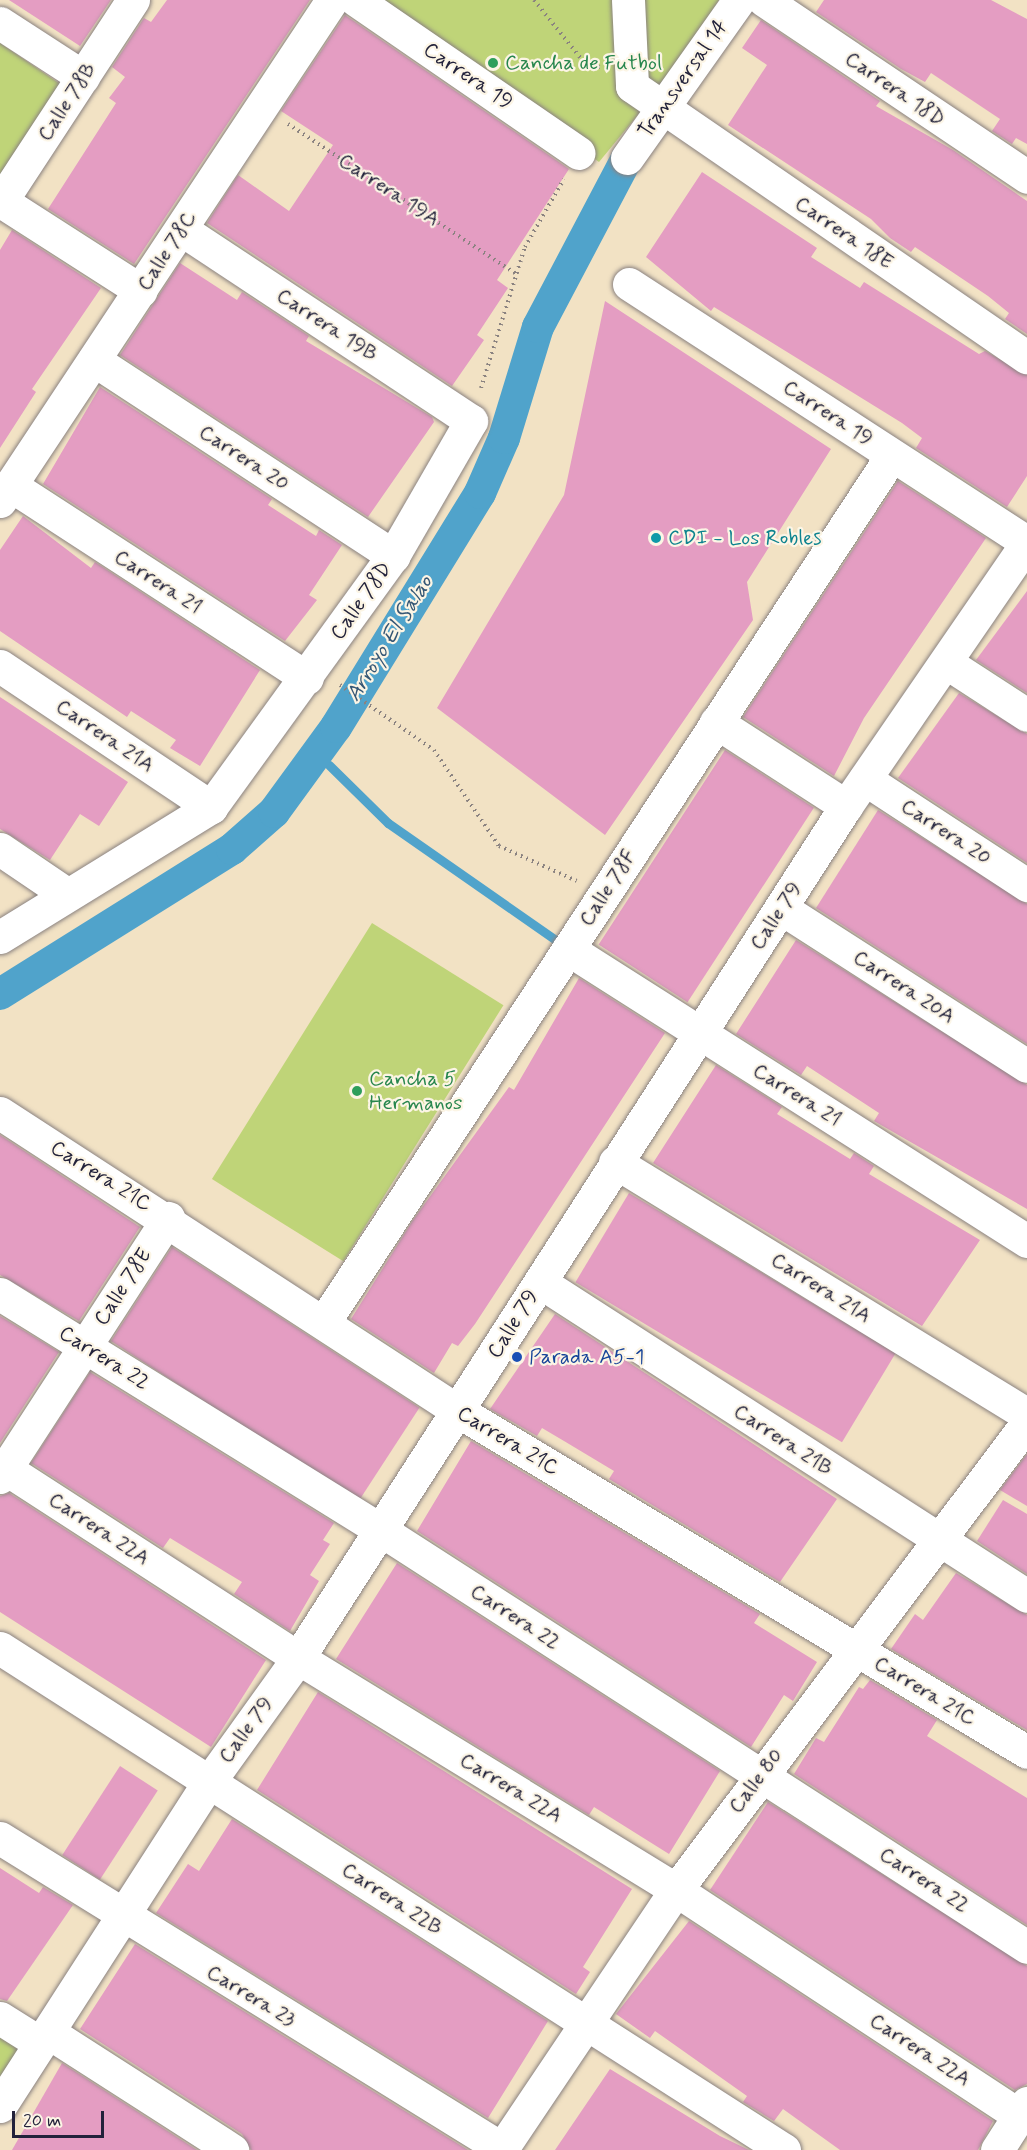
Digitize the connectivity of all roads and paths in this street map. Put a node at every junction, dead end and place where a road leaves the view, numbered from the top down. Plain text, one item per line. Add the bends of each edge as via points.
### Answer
1 (133, 0) edge
2 (332, 0) edge
3 (356, 0) edge
4 (534, 0) edge
5 (628, 0) edge
6 (739, 0) edge
7 (764, 0) edge
8 (0, 23) edge
9 (627, 69) junction
10 (83, 77) junction
11 (262, 107) junction
12 (660, 109) junction
13 (579, 153) joint
14 (627, 158) dead end
15 (1027, 177) edge
16 (1, 202) edge
17 (182, 230) junction
18 (516, 274) junction
19 (629, 284) dead end
20 (141, 291) junction
21 (1027, 357) edge
22 (94, 360) junction
23 (471, 421) junction
24 (892, 454) junction
25 (5, 493) edge
26 (1027, 542) edge
27 (393, 556) junction
28 (947, 663) junction
29 (0, 666) edge
30 (307, 678) junction
31 (340, 685) dead end
32 (1027, 715) edge
33 (716, 722) junction
34 (865, 779) junction
35 (846, 806) junction
36 (211, 807) junction
37 (0, 849) edge
38 (1027, 885) edge
39 (606, 891) junction
40 (65, 893) junction
41 (781, 908) junction
42 (0, 937) edge
43 (568, 948) junction
44 (700, 1033) junction
45 (1027, 1066) edge
46 (0, 1113) edge
47 (615, 1162) junction
48 (168, 1218) junction
49 (1027, 1241) edge
50 (540, 1282) junction
51 (0, 1294) edge
52 (324, 1322) junction
53 (85, 1346) junction
54 (458, 1411) junction
55 (1027, 1414) edge
56 (1027, 1423) edge
57 (2, 1470) edge
58 (379, 1529) junction
59 (938, 1540) junction
60 (1027, 1596) edge
61 (0, 1648) edge
62 (856, 1650) junction
63 (298, 1658) junction
64 (1027, 1752) edge
65 (760, 1775) junction
66 (209, 1782) junction
67 (0, 1838) edge
68 (676, 1890) junction
69 (122, 1917) junction
70 (1027, 1947) edge
71 (0, 2018) edge
72 (585, 2021) junction
73 (44, 2037) junction
74 (0, 2106) edge
75 (1023, 2109) edge
76 (232, 2150) edge
77 (503, 2150) edge
78 (784, 2150) edge
79 (997, 2150) edge

1 - 10 street, Calle 78B
2 - 11 street, Calle 78C
3 - 13 street, Carrera 19
4 - 9 path via 587,66
5 - 9 street
6 - 12 street, Transversal 14
7 - 15 street, Carrera 18D
8 - 10 street
9 - 12 street, Carrera 18E via 632,86
10 - 16 street, Calle 78B
11 - 17 street, Calle 78C
11 - 18 path, Carrera 19A
12 - 14 street, Transversal 14
12 - 21 street, Carrera 18E
13 - 18 path via 538,221
16 - 20 street
17 - 20 street, Calle 78C
17 - 23 street, Carrera 19B
18 - 23 path
19 - 24 street, Carrera 19
20 - 22 street, Calle 78C
22 - 25 street, Calle 78C
22 - 27 street, Carrera 20
23 - 27 street, Calle 78D
24 - 26 street, Carrera 19
24 - 33 street, Calle 78F
25 - 30 street, Carrera 21
26 - 28 street, Calle 79
27 - 30 street, Calle 78D
28 - 32 street
28 - 34 street, Calle 79
29 - 36 street, Carrera 21A
30 - 36 street, Calle 78D
31 - 39 path via 434,750 499,846 546,871
33 - 35 street
33 - 39 street, Calle 78F
34 - 35 street, Calle 79
34 - 38 street, Carrera 20
35 - 41 street, Calle 79
36 - 40 street, Calle 78D
37 - 40 street
39 - 43 street, Calle 78F
40 - 42 street, Calle 78D
41 - 44 street, Calle 79
41 - 45 street, Carrera 20A
43 - 44 street, Carrera 21
43 - 52 street, Calle 78F
44 - 47 street, Calle 79
44 - 49 street, Carrera 21
46 - 48 street, Carrera 21C
47 - 50 street, Calle 79
47 - 55 street, Carrera 21A
48 - 52 street, Carrera 21C
48 - 53 street, Calle 78E
50 - 54 street, Calle 79
50 - 59 street, Carrera 21B
51 - 53 street, Carrera 22
52 - 54 street, Carrera 21C
53 - 57 street, Calle 78E
53 - 58 street, Carrera 22
54 - 58 street, Calle 79
54 - 62 street, Carrera 21C
56 - 59 street, Calle 80
57 - 63 street, Carrera 22A
58 - 63 street, Calle 79
58 - 65 street, Carrera 22
59 - 60 street, Carrera 21B
59 - 62 street, Calle 80
61 - 66 street, Carrera 22B
62 - 64 street, Carrera 21C
62 - 65 street, Calle 80
63 - 66 street, Calle 79
63 - 68 street, Carrera 22A
65 - 68 street, Calle 80
65 - 70 street, Carrera 22
66 - 69 street, Calle 79
66 - 72 street, Carrera 22B
67 - 69 street, Carrera 23
68 - 72 street, Calle 80
68 - 75 street, Carrera 22A
69 - 73 street, Calle 79
69 - 77 street, Carrera 23
71 - 73 street
72 - 77 street, Calle 80
72 - 78 street, Carrera 22B
73 - 74 street, Calle 79
73 - 76 street
75 - 79 street

